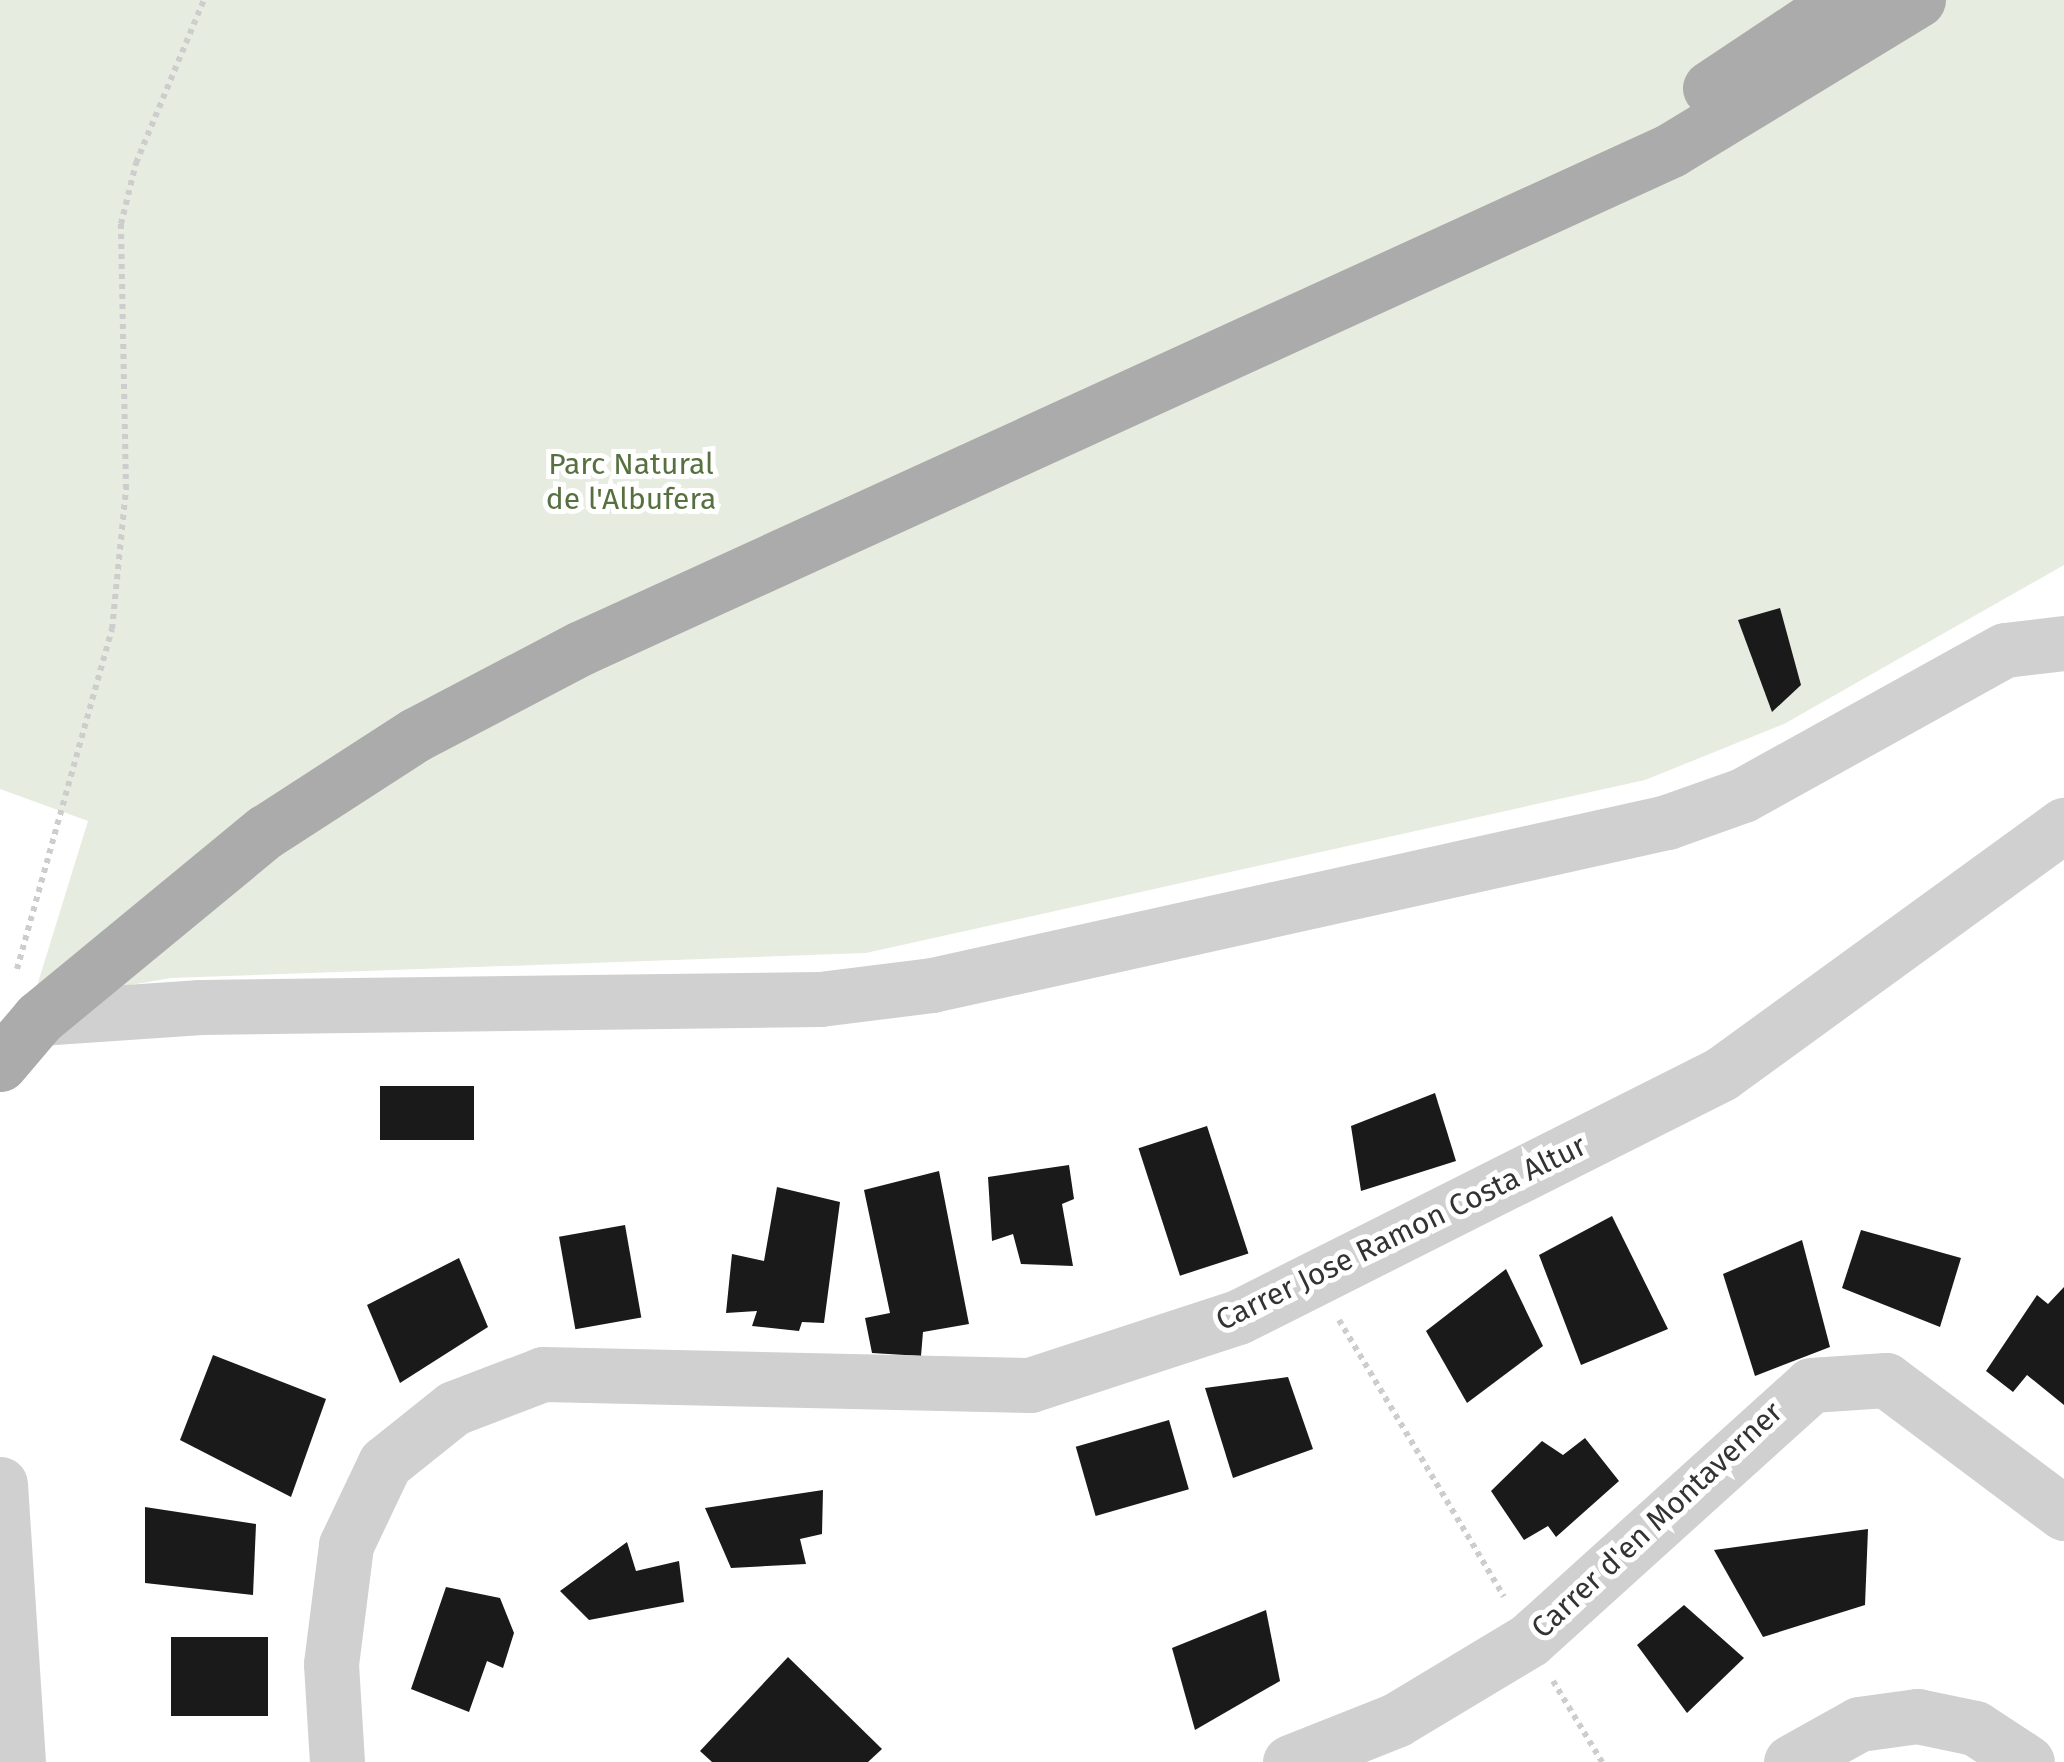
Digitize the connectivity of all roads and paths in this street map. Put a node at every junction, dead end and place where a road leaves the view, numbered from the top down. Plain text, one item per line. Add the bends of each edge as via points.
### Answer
1 (204, 0) edge
2 (1842, 0) edge
3 (1918, 0) edge
4 (1543, 204) junction
5 (2064, 642) edge
6 (2064, 825) edge
7 (26, 996) junction
8 (0, 1064) edge
9 (1315, 1280) junction
10 (0, 1484) edge
11 (2064, 1513) edge
12 (1529, 1640) junction
13 (18, 1762) edge
14 (337, 1762) edge
15 (1290, 1762) edge
16 (1602, 1762) edge
17 (1791, 1762) edge
18 (2027, 1762) edge

1 - 7 path via 136,163 121,224 126,489 112,629
2 - 4 main road
3 - 4 main road via 1671,150
4 - 7 main road via 1334,310 580,648 415,735
5 - 7 street via 2006,650 1743,795 1667,822 932,986 820,999 201,1007
6 - 9 street, Carrer Jose Ramon Costa Altur via 1721,1074
7 - 8 main road
9 - 12 path
9 - 14 street, Carrer Jose Ramon Costa Altur via 1238,1317 1030,1385 544,1374 454,1408 385,1463 346,1545 331,1664
10 - 13 street
11 - 12 street, Carrer d'en Montaverner via 1911,1393 1886,1380 1836,1378 1789,1398
12 - 15 street, Carrer d'en Montaverner via 1396,1720
12 - 16 path
17 - 18 street via 1858,1724 1917,1716 1975,1728

